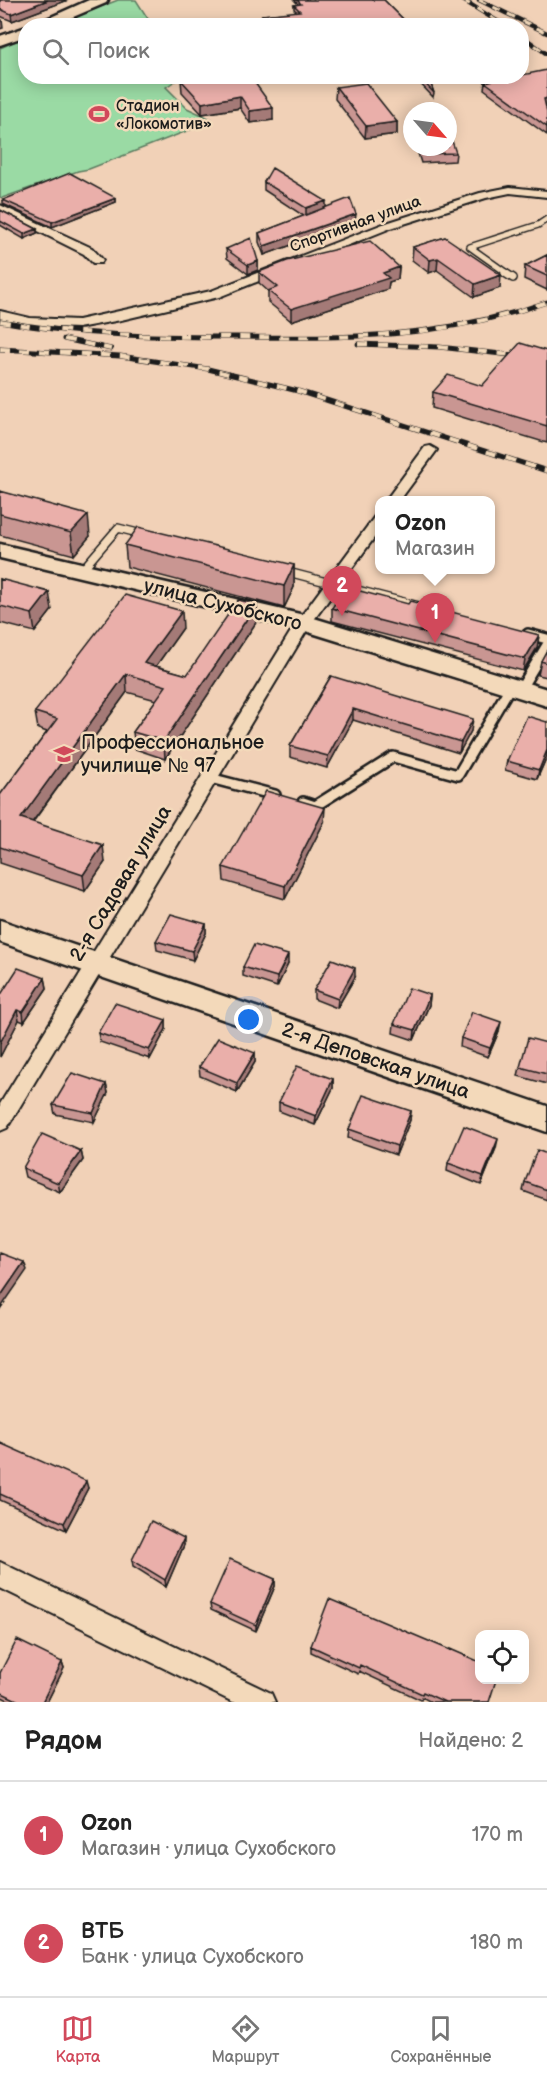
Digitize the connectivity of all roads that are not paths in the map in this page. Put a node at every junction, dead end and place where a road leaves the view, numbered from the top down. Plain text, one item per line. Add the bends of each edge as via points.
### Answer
1 (94, 1) edge
2 (56, 18) edge
3 (18, 34) edge
4 (0, 41) edge
5 (547, 194) edge
6 (0, 208) edge
7 (547, 219) edge
8 (97, 260) dead end
9 (513, 278) dead end
10 (0, 315) edge
11 (430, 450) dead end
12 (397, 496) edge
13 (375, 526) edge
14 (152, 537) edge
15 (0, 551) edge
16 (276, 569) edge
17 (82, 570) junction
18 (332, 584) junction
19 (423, 607) edge
20 (304, 623) junction
21 (524, 633) edge
22 (547, 639) edge
23 (547, 645) edge
24 (515, 689) junction
25 (547, 698) edge
26 (210, 778) junction
27 (284, 797) edge
28 (294, 800) edge
29 (0, 931) edge
30 (98, 965) junction
31 (547, 1119) edge
32 (0, 1122) edge
33 (0, 1575) edge
34 (262, 1702) edge

1 - 2 street
3 - 4 street
5 - 10 street, Спортивная улица via 510,190 484,195 387,226 215,294 121,316 78,324
6 - 8 street via 88,251
7 - 9 lane via 470,247
11 - 12 street
13 - 18 street, 2-я Садовая улица
14 - 17 lane via 118,528
15 - 17 street, улица Сухобского
16 - 18 lane
17 - 20 street, улица Сухобского
18 - 19 lane
18 - 20 street, 2-я Садовая улица
20 - 24 street, улица Сухобского
20 - 26 street, 2-я Садовая улица
21 - 22 lane
23 - 24 lane
24 - 25 street, улица Сухобского
24 - 28 lane via 458,775 393,758 315,806
26 - 27 lane
26 - 30 street, 2-я Садовая улица
29 - 30 street, 2-я Деповская улица
30 - 31 street, 2-я Деповская улица
30 - 32 street, 2-я Садовая улица
33 - 34 street

